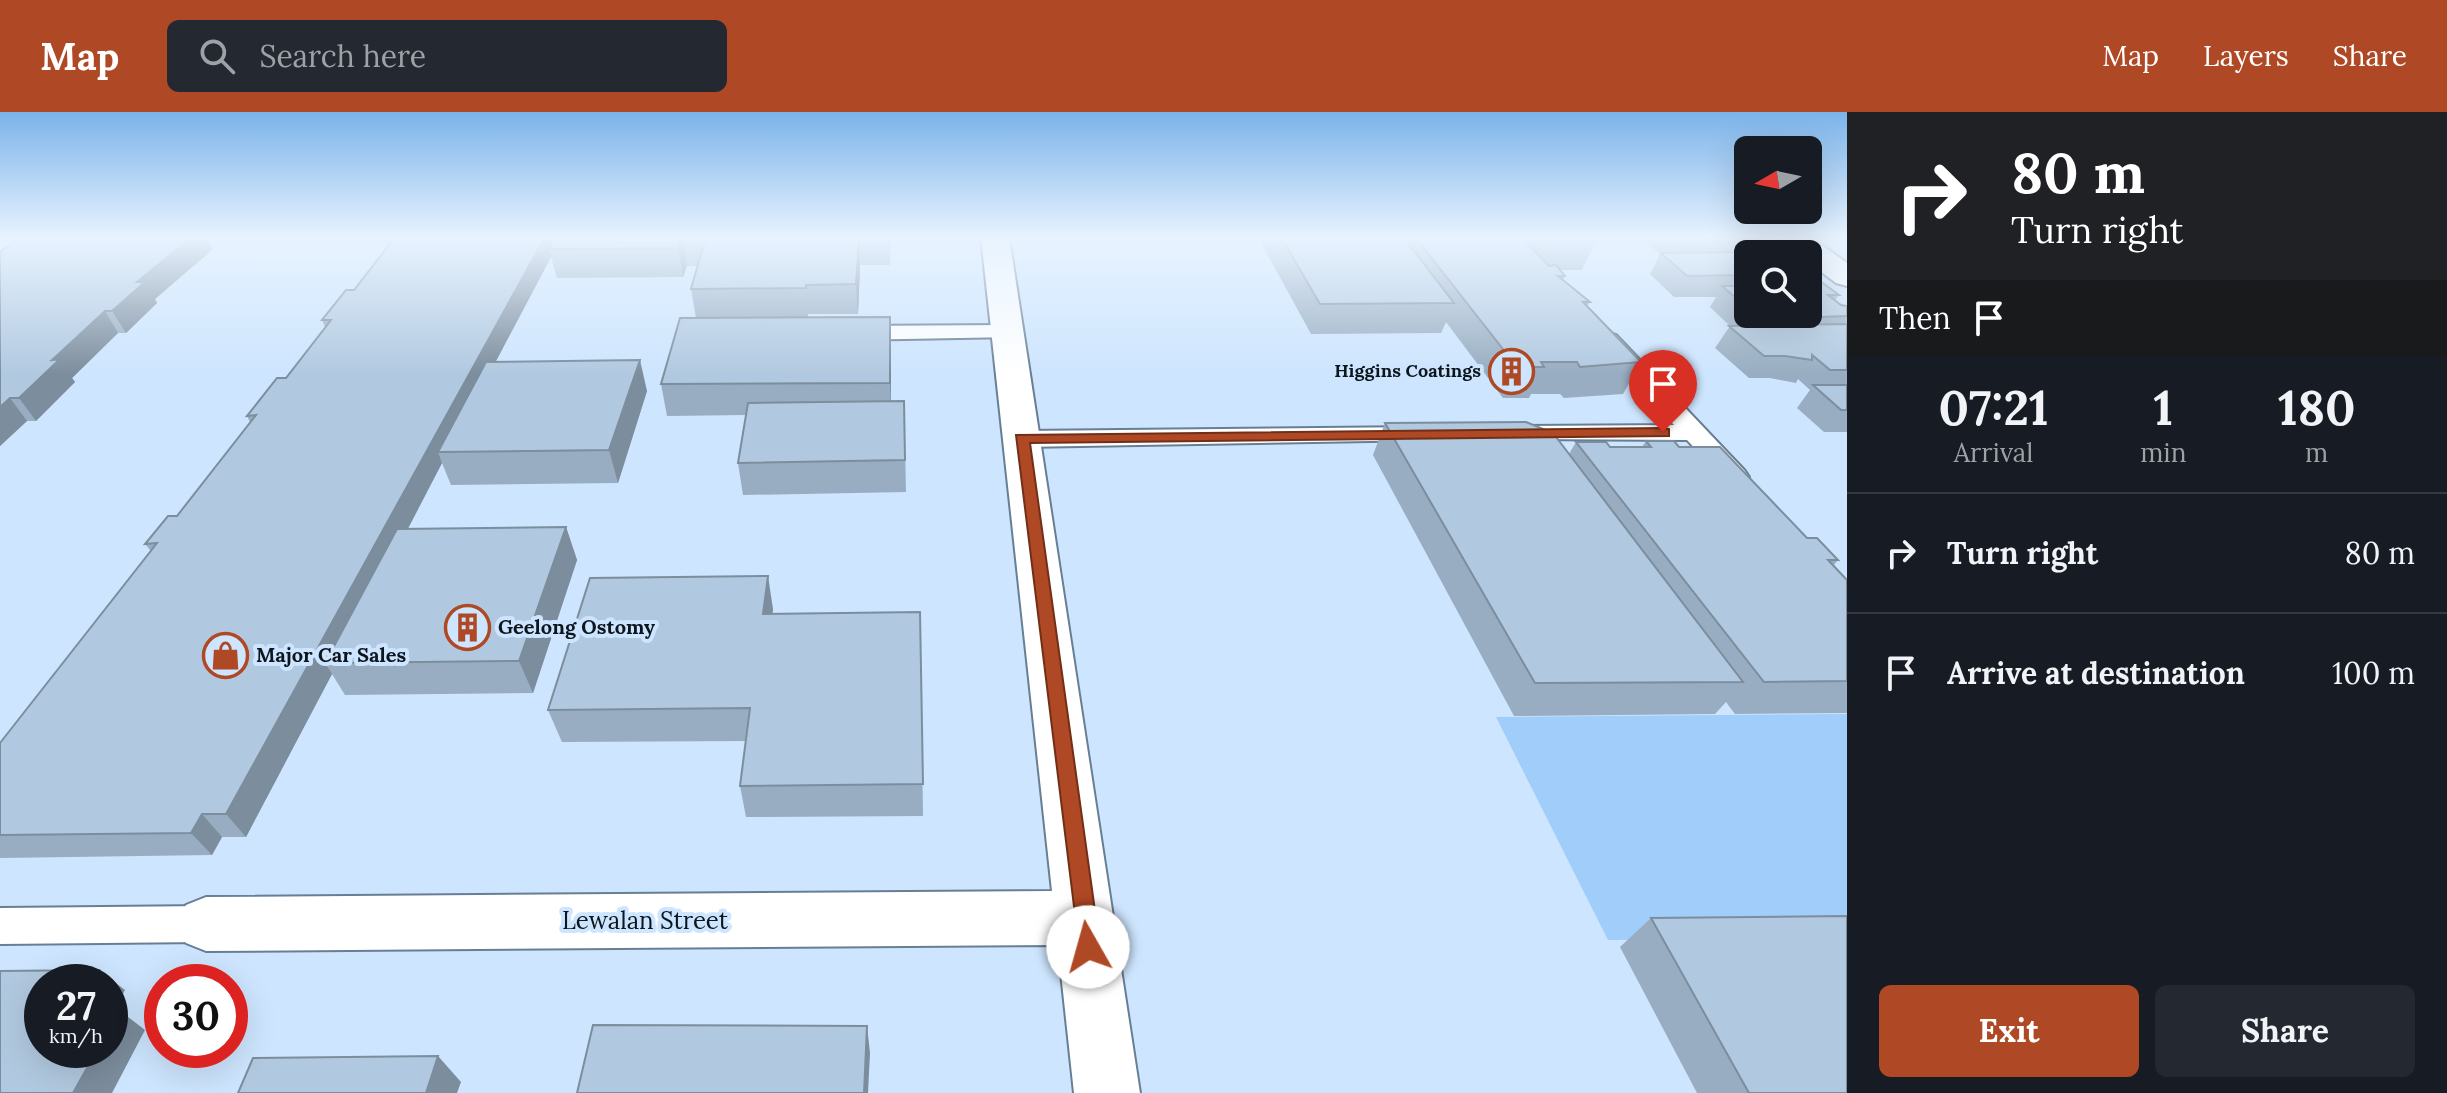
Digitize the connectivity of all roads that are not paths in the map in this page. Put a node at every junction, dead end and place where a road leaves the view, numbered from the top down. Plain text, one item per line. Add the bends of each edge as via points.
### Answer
1 (1001, 283) edge
2 (1591, 322) edge
3 (1007, 332) junction
4 (831, 333) edge
5 (1694, 432) junction
6 (1443, 434) edge
7 (1490, 434) edge
8 (1022, 439) junction
9 (1749, 490) edge
10 (1085, 918) junction
11 (206, 924) joint
12 (0, 926) edge
13 (1107, 1093) edge

1 - 3 street
2 - 5 lane
3 - 4 lane
3 - 8 street
5 - 7 lane
5 - 9 lane
6 - 8 lane
8 - 10 street
10 - 11 street, Lewalan Street
10 - 13 street
11 - 12 lane

